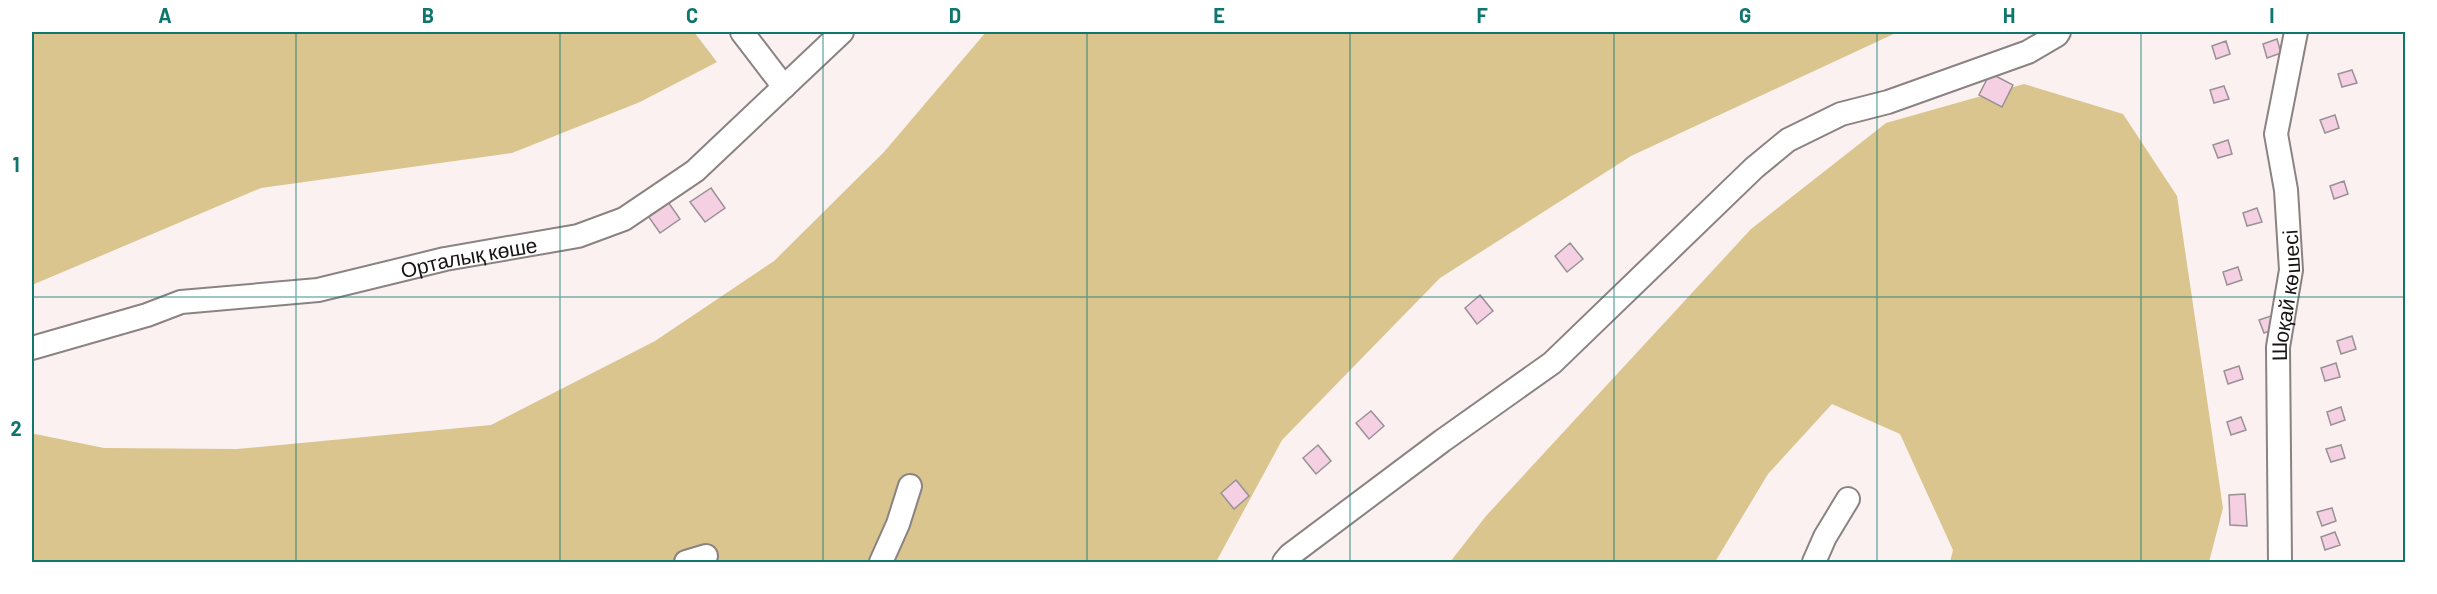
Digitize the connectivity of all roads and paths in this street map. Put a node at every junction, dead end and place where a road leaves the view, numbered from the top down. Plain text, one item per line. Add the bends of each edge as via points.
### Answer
1 (742, 32) edge
2 (842, 32) edge
3 (2059, 32) edge
4 (2296, 32) edge
5 (784, 87) junction
6 (32, 348) edge
7 (910, 486) dead end
8 (1848, 499) dead end
9 (881, 562) edge
10 (1284, 562) edge
11 (1814, 562) edge
12 (2280, 562) edge

1 - 5 street
2 - 5 street, Орталық көше
3 - 10 street via 2028,52 1888,102 1841,114 1788,140 1551,363
4 - 12 street, Шоқай көшесі via 2276,134 2286,190 2291,270 2278,347
5 - 6 street, Орталық көше via 695,171 657,199 624,219 578,236 445,258 318,290 181,302
7 - 9 street
8 - 11 street

